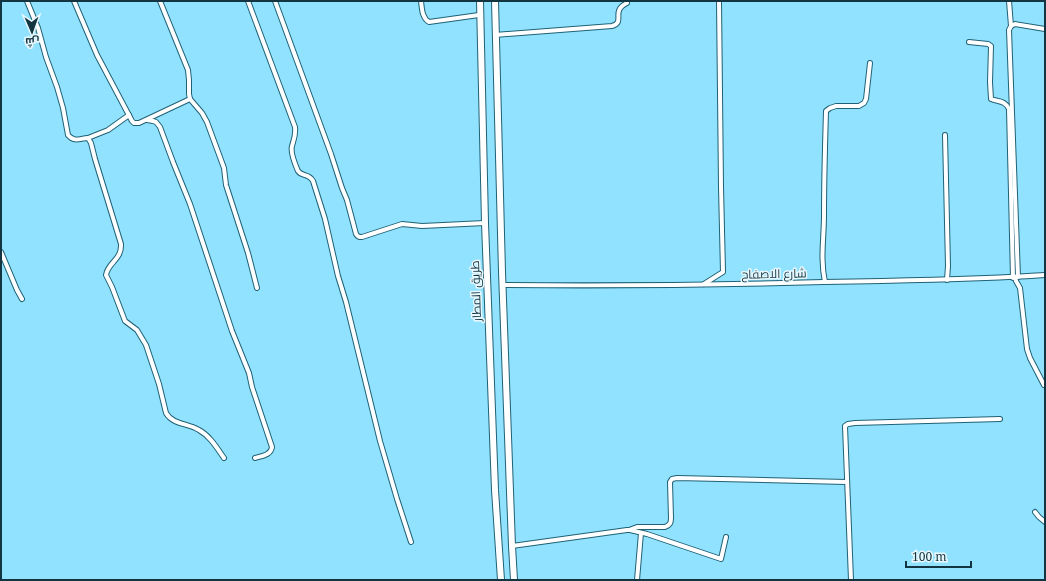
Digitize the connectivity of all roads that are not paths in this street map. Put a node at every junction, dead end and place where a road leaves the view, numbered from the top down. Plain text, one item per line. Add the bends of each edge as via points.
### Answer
1 (27, 1) edge
2 (74, 1) edge
3 (160, 1) edge
4 (248, 1) edge
5 (275, 1) edge
6 (421, 1) edge
7 (480, 1) edge
8 (495, 1) edge
9 (627, 1) edge
10 (719, 1) edge
11 (1008, 1) edge
12 (480, 15) junction
13 (1011, 26) junction
14 (1045, 29) edge
15 (496, 35) junction
16 (969, 42) dead end
17 (870, 63) dead end
18 (190, 99) junction
19 (128, 115) junction
20 (147, 120) junction
21 (945, 135) dead end
22 (88, 138) junction
23 (485, 223) junction
24 (1, 252) edge
25 (1045, 275) edge
26 (1015, 277) junction
27 (947, 280) junction
28 (825, 282) junction
29 (702, 284) junction
30 (503, 285) junction
31 (258, 288) dead end
32 (22, 299) dead end
33 (1044, 385) dead end
34 (1000, 419) dead end
35 (224, 458) dead end
36 (255, 458) dead end
37 (847, 482) junction
38 (1035, 512) dead end
39 (1045, 522) edge
40 (629, 530) junction
41 (641, 533) junction
42 (726, 537) dead end
43 (411, 542) dead end
44 (512, 546) junction
45 (501, 580) edge
46 (514, 580) edge
47 (637, 580) edge
48 (851, 580) edge

1 - 22 street via 58,93 68,135 75,140
2 - 19 street via 97,55
3 - 18 street via 188,70
4 - 43 street via 295,127 293,157 299,172 311,178 325,219 380,441
5 - 23 street via 331,154 357,236 362,237 402,224 422,226
6 - 12 street via 424,17 430,22
7 - 12 highway, طريق المطار
8 - 15 highway
9 - 15 street via 618,10 617,25
10 - 29 street via 723,272
11 - 13 street
12 - 23 highway, طريق المطار
13 - 14 street via 1016,24
13 - 26 street
15 - 30 highway
16 - 26 street via 991,46 991,99 1004,102 1009,108
17 - 28 street via 864,103 859,106 836,106 826,111 822,251
18 - 20 street
18 - 31 street via 207,122 224,168 226,185
19 - 20 street via 134,123
19 - 22 street via 108,130
20 - 36 street via 156,122 160,127 249,373 272,447 269,453
21 - 27 street
22 - 35 street via 121,244 120,254 106,275 123,318 137,330 146,345 168,416 174,421 203,432
23 - 45 highway, طريق المطار
24 - 32 street
25 - 26 street, شارع الاصفاح
26 - 27 street, شارع الاصفاح
26 - 33 street via 1020,288 1027,349
27 - 28 street, شارع الاصفاح
28 - 29 street, شارع الاصفاح
29 - 30 street, شارع الاصفاح
30 - 44 highway
34 - 37 street via 848,424 845,428
37 - 40 street via 672,479 672,518 669,526 637,526
37 - 48 street
38 - 39 street
40 - 41 street
40 - 44 street
41 - 42 street via 721,559
41 - 47 street
44 - 46 highway

